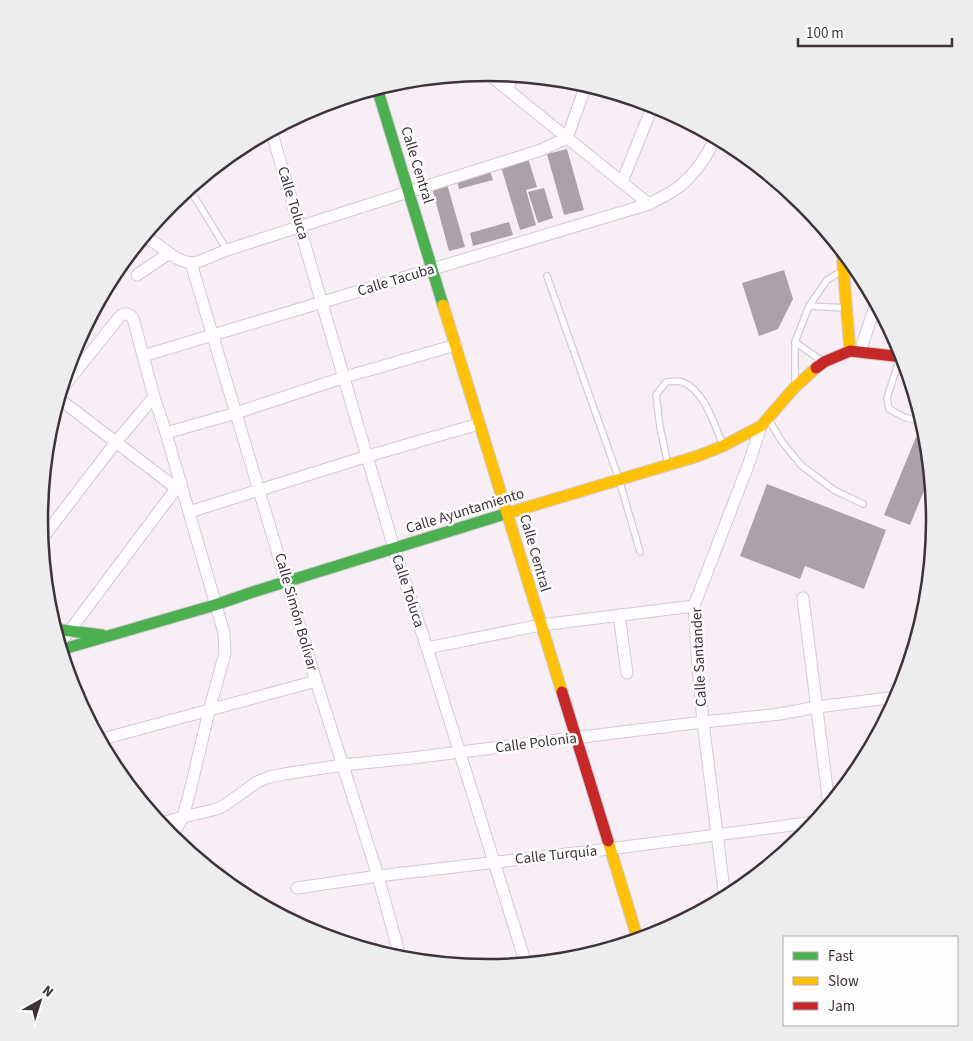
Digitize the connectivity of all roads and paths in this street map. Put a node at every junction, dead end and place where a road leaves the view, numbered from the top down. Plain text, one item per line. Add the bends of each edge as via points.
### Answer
1 (498, 81) edge
2 (511, 82) edge
3 (508, 89) junction
4 (583, 92) edge
5 (379, 95) edge
6 (650, 113) edge
7 (273, 137) edge
8 (567, 138) junction
9 (712, 144) edge
10 (622, 182) junction
11 (409, 191) junction
12 (193, 194) edge
13 (649, 204) junction
14 (300, 227) junction
15 (149, 240) edge
16 (228, 250) junction
17 (168, 254) junction
18 (191, 263) junction
19 (843, 265) edge
20 (433, 269) junction
21 (844, 270) junction
22 (137, 275) dead end
23 (547, 276) dead end
24 (323, 302) junction
25 (809, 306) junction
26 (847, 308) junction
27 (872, 311) edge
28 (212, 335) junction
29 (795, 342) junction
30 (456, 344) junction
31 (855, 351) junction
32 (143, 356) junction
33 (893, 356) edge
34 (824, 362) junction
35 (897, 367) edge
36 (72, 376) edge
37 (345, 377) junction
38 (795, 388) junction
39 (154, 397) junction
40 (64, 402) edge
41 (236, 413) junction
42 (914, 420) edge
43 (765, 422) junction
44 (479, 424) junction
45 (166, 433) junction
46 (116, 442) junction
47 (723, 446) junction
48 (368, 456) junction
49 (668, 465) junction
50 (619, 479) junction
51 (178, 485) junction
52 (259, 490) junction
53 (863, 504) dead end
54 (189, 512) junction
55 (508, 514) junction
56 (48, 531) edge
57 (394, 548) junction
58 (640, 552) dead end
59 (287, 582) junction
60 (803, 598) dead end
61 (215, 605) junction
62 (694, 606) junction
63 (619, 615) junction
64 (541, 625) junction
65 (61, 630) edge
66 (68, 631) junction
67 (108, 636) junction
68 (63, 638) edge
69 (67, 648) edge
70 (427, 648) junction
71 (627, 673) dead end
72 (316, 681) junction
73 (887, 698) edge
74 (817, 708) junction
75 (209, 711) junction
76 (703, 722) junction
77 (105, 738) edge
78 (576, 738) junction
79 (460, 752) junction
80 (343, 765) junction
81 (828, 797) edge
82 (184, 817) junction
83 (167, 822) edge
84 (804, 823) edge
85 (175, 830) edge
86 (716, 835) junction
87 (609, 849) junction
88 (494, 862) junction
89 (378, 876) junction
90 (297, 888) dead end
91 (724, 890) edge
92 (636, 933) edge
93 (398, 950) edge
94 (524, 958) edge

1 - 3 street
2 - 3 street
3 - 8 street
4 - 8 street
5 - 11 street, Calle Central
6 - 10 street
7 - 14 street, Calle Toluca
8 - 10 street
8 - 11 street via 542,150
9 - 13 street, Calle Tacuba via 690,176
10 - 13 street
11 - 14 street
11 - 20 street, Calle Central
12 - 16 lane
13 - 20 street, Calle Tacuba
14 - 16 street
14 - 24 street, Calle Toluca
15 - 17 street
16 - 18 street
17 - 18 street
17 - 22 street
18 - 28 street, Calle Simón Bolívar
19 - 21 street
20 - 24 street, Calle Tacuba
20 - 30 street, Calle Central
21 - 25 lane via 827,280
21 - 26 street
23 - 50 lane
24 - 28 street, Calle Tacuba
24 - 37 street, Calle Toluca
25 - 26 lane
25 - 29 lane
26 - 31 street
27 - 31 street
28 - 32 street, Calle Tacuba
28 - 41 street, Calle Simón Bolívar
29 - 34 lane
29 - 38 lane
30 - 37 street
30 - 44 street, Calle Central
31 - 33 street
31 - 34 street, Calle Ayuntamiento
32 - 36 street via 133,318 128,314 121,315
32 - 39 street
34 - 38 street, Calle Ayuntamiento
35 - 42 lane via 887,398 889,409
37 - 41 street
37 - 48 street, Calle Toluca
38 - 43 street, Calle Ayuntamiento
39 - 45 street
39 - 46 street
40 - 46 street
41 - 45 street
41 - 52 street, Calle Simón Bolívar
43 - 47 street, Calle Ayuntamiento
43 - 53 lane via 801,465 834,490
43 - 62 street, Calle Santander
44 - 48 street
44 - 55 street, Calle Central
45 - 51 street
46 - 51 street
46 - 56 street
47 - 49 street, Calle Ayuntamiento
47 - 49 lane via 708,410 694,388 681,381 666,382 656,395
48 - 52 street
48 - 57 street, Calle Toluca
49 - 50 street, Calle Ayuntamiento
50 - 55 street, Calle Ayuntamiento
50 - 58 lane
51 - 54 street
51 - 66 street
52 - 54 street
52 - 59 street, Calle Simón Bolívar
54 - 61 street
55 - 57 street, Calle Ayuntamiento
55 - 64 street, Calle Central
57 - 59 street, Calle Ayuntamiento
57 - 70 street, Calle Toluca
59 - 61 street, Calle Ayuntamiento
59 - 72 street, Calle Simón Bolívar
60 - 74 street
61 - 67 street, Calle Ayuntamiento
61 - 75 street via 224,632 225,653
62 - 63 street
62 - 76 street, Calle Santander
63 - 64 street
63 - 71 street
64 - 70 street
64 - 78 street, Calle Central
65 - 66 street
66 - 67 street
66 - 68 street
67 - 69 street, Calle Ayuntamiento
70 - 79 street, Calle Toluca
72 - 75 street
72 - 80 street, Calle Simón Bolívar
73 - 74 street, Calle Polonia
74 - 76 street, Calle Polonia
74 - 81 street
75 - 77 street
75 - 82 street
76 - 78 street, Calle Polonia
76 - 86 street, Calle Santander
78 - 79 street, Calle Polonia
78 - 87 street, Calle Central
79 - 80 street, Calle Polonia
79 - 88 street, Calle Toluca
80 - 82 street, Calle Polonia via 269,777 225,805
80 - 89 street, Calle Simón Bolívar
82 - 83 street, Calle Polonia
82 - 85 street
84 - 86 street, Calle Turquía
86 - 87 street, Calle Turquía
86 - 91 street, Calle Santander
87 - 88 street, Calle Turquía
87 - 92 street, Calle Central
88 - 89 street, Calle Turquía
88 - 94 street, Calle Toluca
89 - 90 street, Calle Turquía
89 - 93 street, Calle Simón Bolívar

